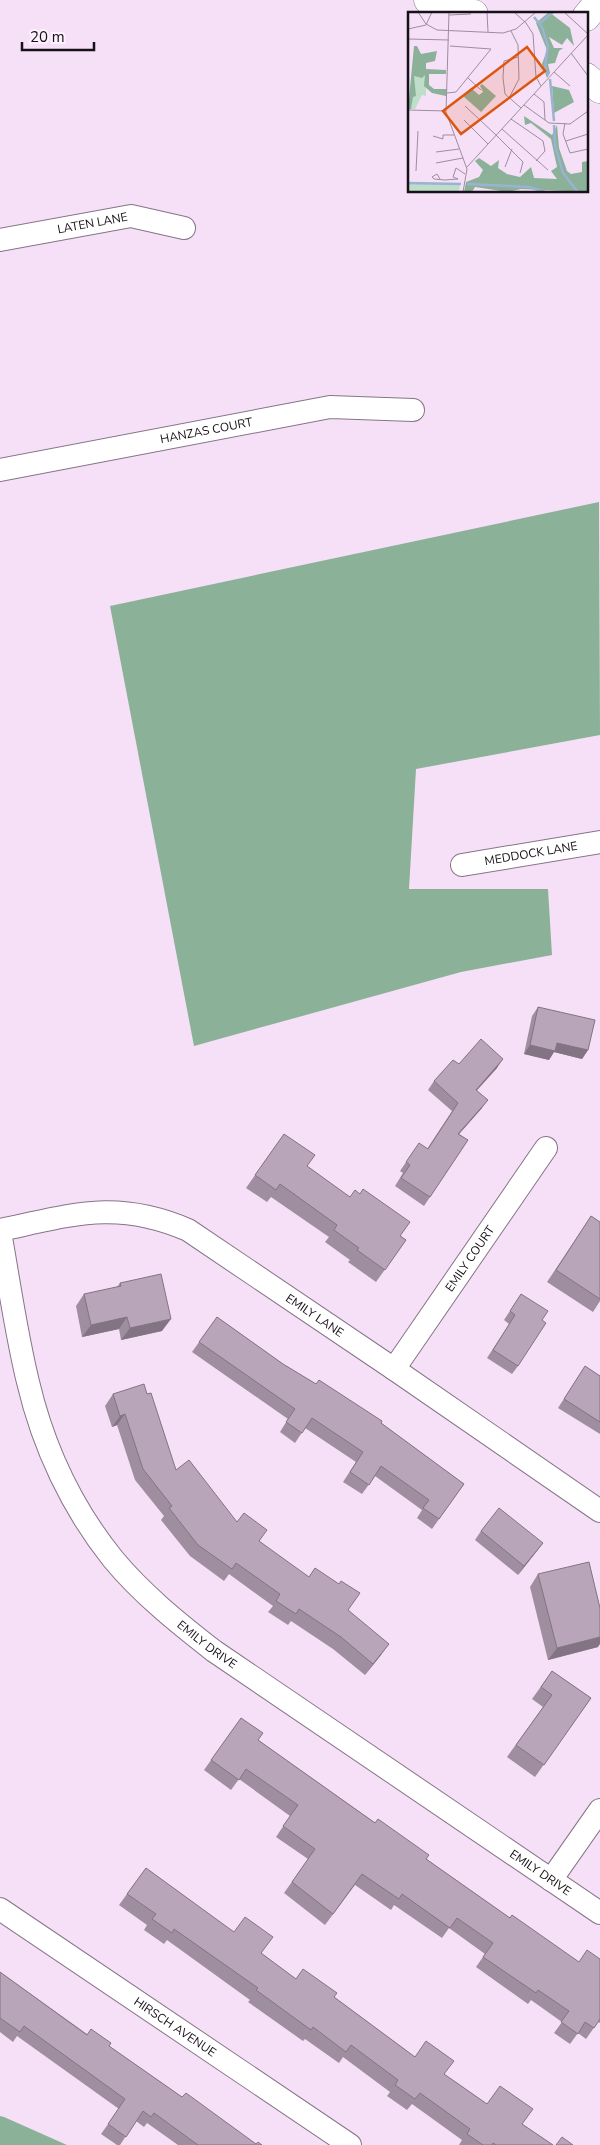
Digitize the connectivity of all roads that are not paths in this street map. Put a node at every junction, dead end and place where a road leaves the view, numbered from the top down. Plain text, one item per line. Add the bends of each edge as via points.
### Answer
1 (428, 0) edge
2 (600, 0) edge
3 (467, 12) edge
4 (588, 15) edge
5 (588, 79) edge
6 (600, 88) edge
7 (184, 228) dead end
8 (0, 240) edge
9 (413, 410) dead end
10 (0, 470) edge
11 (600, 842) edge
12 (462, 865) dead end
13 (546, 1148) dead end
14 (0, 1231) edge
15 (394, 1369) junction
16 (600, 1511) edge
17 (600, 1810) edge
18 (551, 1880) junction
19 (0, 1909) edge
20 (600, 1913) edge
21 (350, 2145) edge

1 - 3 main road
2 - 4 main road
5 - 6 main road
7 - 8 street, LATEN LANE via 131,216
9 - 10 street, HANZAS COURT via 330,407
11 - 12 street, MEDDOCK LANE
13 - 15 street, EMILY COURT
14 - 15 street, EMILY LANE via 83,1212 140,1214 167,1222 209,1243
14 - 18 street, EMILY DRIVE via 28,1382 44,1436 64,1483 86,1521 114,1559 144,1592 214,1651
15 - 16 street, EMILY LANE
17 - 18 street
18 - 20 street, EMILY DRIVE
19 - 21 street, HIRSCH AVENUE

